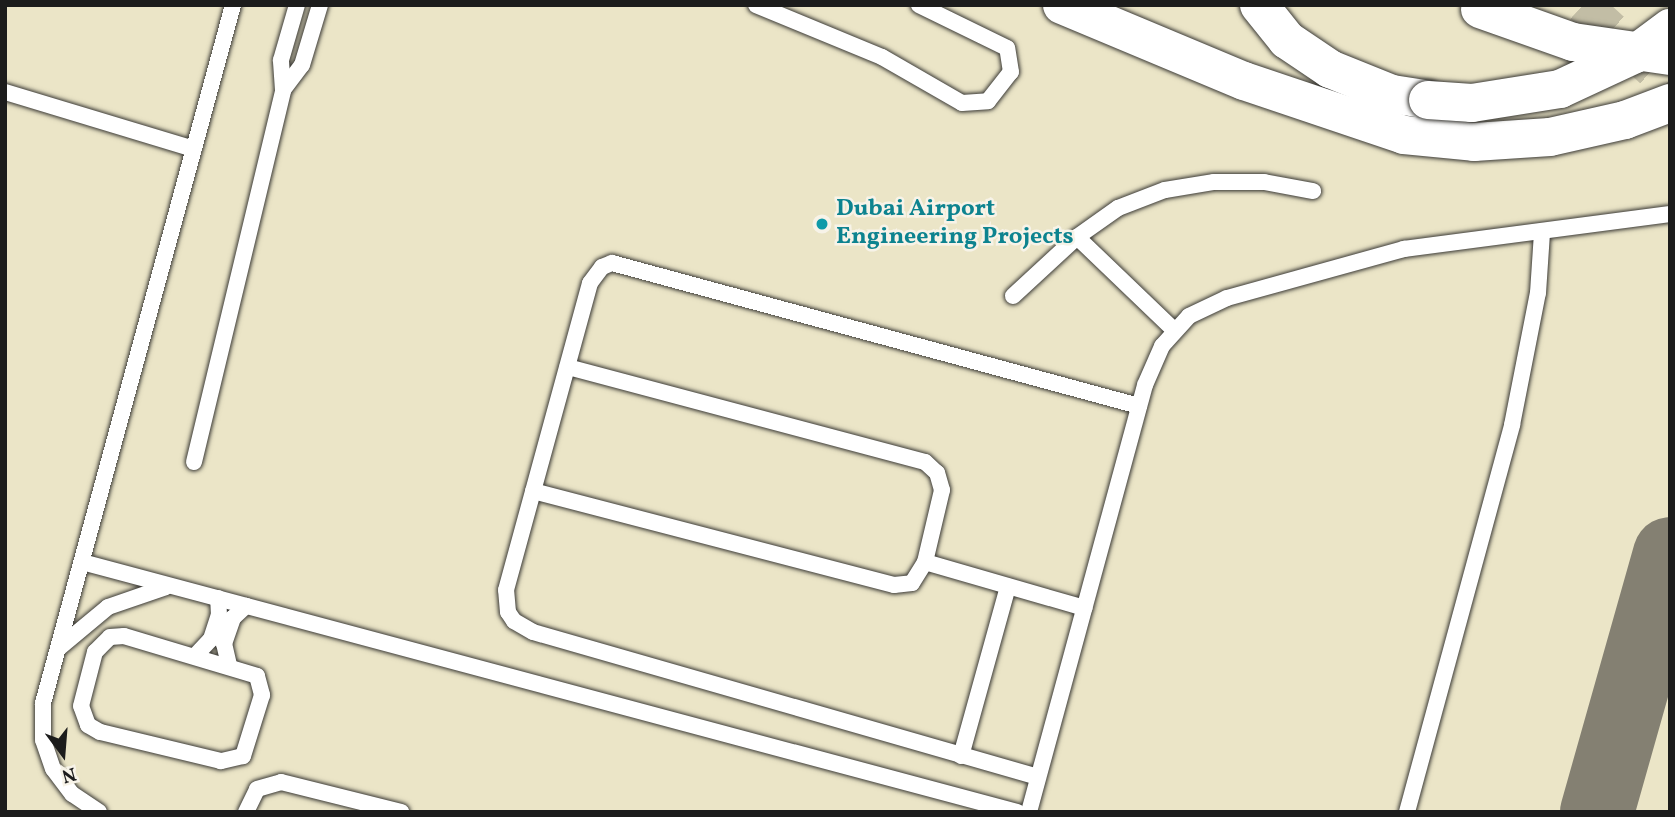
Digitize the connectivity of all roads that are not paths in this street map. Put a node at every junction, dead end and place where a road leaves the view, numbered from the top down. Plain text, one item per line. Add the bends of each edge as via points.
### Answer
1 (233, 5) edge
2 (297, 5) edge
3 (320, 5) edge
4 (756, 5) edge
5 (919, 5) edge
6 (1062, 5) edge
7 (1259, 5) edge
8 (1480, 9) dead end
9 (1670, 28) edge
10 (1670, 56) edge
11 (283, 90) junction
12 (5, 92) edge
13 (1670, 103) edge
14 (194, 149) junction
15 (1313, 191) dead end
16 (1670, 214) edge
17 (1542, 232) junction
18 (1077, 237) junction
19 (1013, 296) dead end
20 (1174, 330) junction
21 (567, 367) junction
22 (1139, 406) junction
23 (194, 461) dead end
24 (533, 491) junction
25 (82, 562) junction
26 (925, 562) junction
27 (170, 586) junction
28 (1008, 586) junction
29 (218, 598) junction
30 (246, 606) junction
31 (1084, 608) junction
32 (58, 649) junction
33 (195, 656) junction
34 (229, 665) junction
35 (961, 756) junction
36 (1038, 776) junction
37 (99, 812) edge
38 (246, 812) edge
39 (401, 812) edge
40 (1017, 812) edge
41 (1028, 812) edge
42 (1408, 812) edge

1 - 14 lane
2 - 11 lane via 281,60
3 - 11 lane via 302,65
4 - 5 lane via 870,52 962,103 988,101 1011,72 1007,48
6 - 13 main road via 1244,81 1369,126 1474,142 1588,130
7 - 9 main road, bridge via 1287,40 1330,69 1392,94 1427,100 1483,102 1560,89 1635,54
8 - 10 main road, bridge via 1573,42
11 - 23 lane
12 - 14 lane
14 - 25 lane
15 - 18 lane via 1264,182 1214,182 1165,190 1118,208
16 - 17 lane
17 - 20 lane via 1404,249 1217,301
17 - 42 lane via 1537,303 1512,425
18 - 19 lane
18 - 20 lane
20 - 22 lane via 1152,365
21 - 22 lane via 590,283 602,267 612,263
21 - 24 lane
21 - 26 lane via 925,462 937,473 942,490
22 - 31 lane
24 - 26 lane via 894,585 912,583
24 - 35 lane via 506,590 508,612 522,628
25 - 27 lane
25 - 32 lane
26 - 28 lane
27 - 29 lane
27 - 32 lane via 108,607
28 - 31 lane
28 - 35 lane
29 - 30 lane
29 - 33 lane via 219,615 211,639
30 - 34 lane via 233,618 224,644
30 - 40 lane
31 - 36 lane
32 - 37 lane via 43,704 43,740 61,782
33 - 34 lane
33 - 34 lane via 110,637 95,652 82,700 84,719 100,732 220,761 236,760 250,743 262,688 251,672
35 - 36 lane
36 - 41 lane
38 - 39 lane via 257,789 281,782

